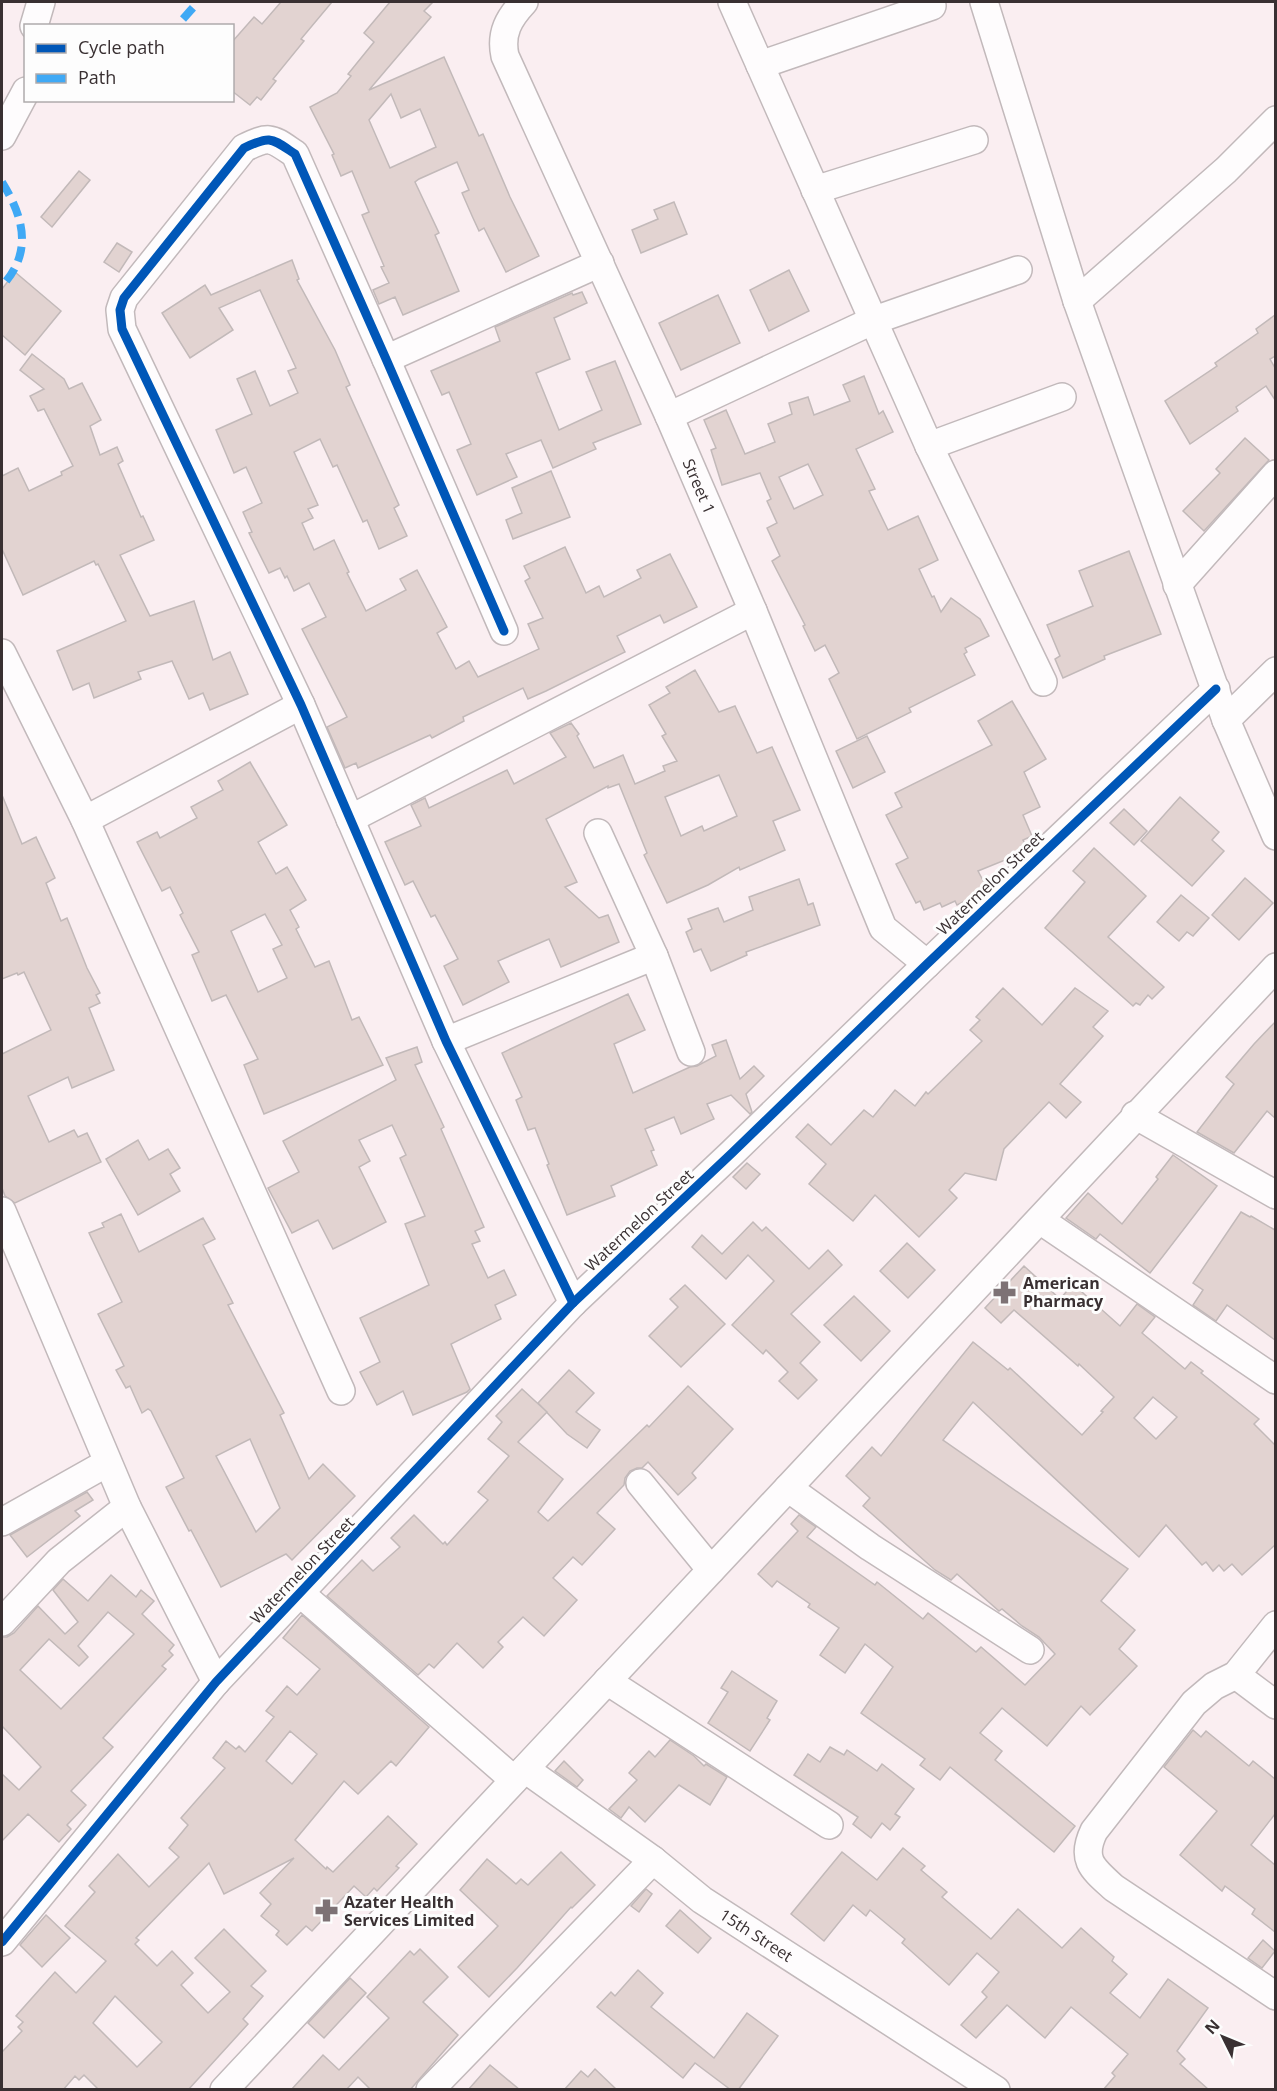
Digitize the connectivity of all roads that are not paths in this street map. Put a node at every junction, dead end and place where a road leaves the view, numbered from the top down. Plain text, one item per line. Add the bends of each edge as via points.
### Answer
1 (41, 2) edge
2 (524, 2) edge
3 (732, 2) edge
4 (984, 2) edge
5 (932, 6) dead end
6 (35, 24) edge
7 (760, 65) junction
8 (24, 95) edge
9 (1275, 120) edge
10 (2, 136) edge
11 (974, 140) dead end
12 (815, 190) junction
13 (600, 263) junction
14 (1018, 270) dead end
15 (1077, 301) junction
16 (872, 321) junction
17 (386, 359) junction
18 (1062, 397) dead end
19 (669, 416) junction
20 (929, 446) junction
21 (1275, 474) edge
22 (1177, 585) junction
23 (753, 611) junction
24 (504, 631) dead end
25 (2, 654) edge
26 (1275, 670) edge
27 (1043, 682) dead end
28 (1216, 689) junction
29 (301, 705) junction
30 (1226, 720) junction
31 (350, 819) junction
32 (85, 820) junction
33 (598, 833) dead end
34 (1275, 836) edge
35 (654, 956) junction
36 (927, 963) junction
37 (1275, 967) edge
38 (446, 1041) junction
39 (691, 1052) dead end
40 (1135, 1115) junction
41 (1275, 1195) edge
42 (2, 1211) edge
43 (1040, 1220) junction
44 (573, 1303) junction
45 (1275, 1380) edge
46 (341, 1391) dead end
47 (107, 1463) junction
48 (640, 1483) dead end
49 (788, 1488) junction
50 (127, 1507) junction
51 (2, 1522) edge
52 (711, 1570) junction
53 (300, 1593) junction
54 (2, 1622) edge
55 (1275, 1624) edge
56 (1030, 1650) dead end
57 (1236, 1675) junction
58 (216, 1682) junction
59 (607, 1682) junction
60 (1275, 1705) edge
61 (519, 1774) junction
62 (829, 1825) dead end
63 (653, 1860) junction
64 (2, 1942) edge
65 (1275, 1996) edge
66 (434, 2088) edge
67 (224, 2090) edge
68 (996, 2090) edge

1 - 6 street
2 - 13 street, Street 1 via 510,17 505,31 505,56
3 - 7 street
4 - 15 street
5 - 7 street
7 - 12 street
8 - 10 street
9 - 15 street via 1226,170
11 - 12 street
12 - 16 street
13 - 17 street
13 - 19 street, Street 1
14 - 16 street
15 - 22 street
16 - 19 street
16 - 20 street
17 - 24 street
17 - 29 street via 295,154 274,141 263,139 244,148 124,298 120,310 122,329
18 - 20 street
19 - 23 street, Street 1
20 - 27 street
21 - 22 street
22 - 28 street
23 - 31 street
23 - 36 street, Street 1 via 883,928
25 - 32 street
26 - 30 street
28 - 30 street
28 - 36 street, Watermelon Street
29 - 31 street
29 - 32 street
30 - 34 street
31 - 38 street
32 - 46 street
33 - 35 street
35 - 38 street
35 - 39 street
36 - 44 street, Watermelon Street
37 - 40 street
38 - 44 street
40 - 41 street
40 - 43 street
42 - 47 street
43 - 45 street
43 - 49 street
44 - 53 street, Watermelon Street
47 - 50 street
47 - 51 street
48 - 52 street
49 - 52 street
49 - 56 street via 870,1547
50 - 54 street via 59,1562
50 - 58 street
52 - 59 street
53 - 58 street, Watermelon Street
53 - 61 street, 15th Street
55 - 57 street
57 - 60 street
57 - 65 street via 1214,1686 1194,1703 1094,1831 1087,1852 1089,1863 1114,1888
58 - 64 street, Watermelon Street
59 - 61 street
59 - 62 street
61 - 63 street, 15th Street
61 - 67 street
63 - 66 street
63 - 68 street, 15th Street via 702,1900

